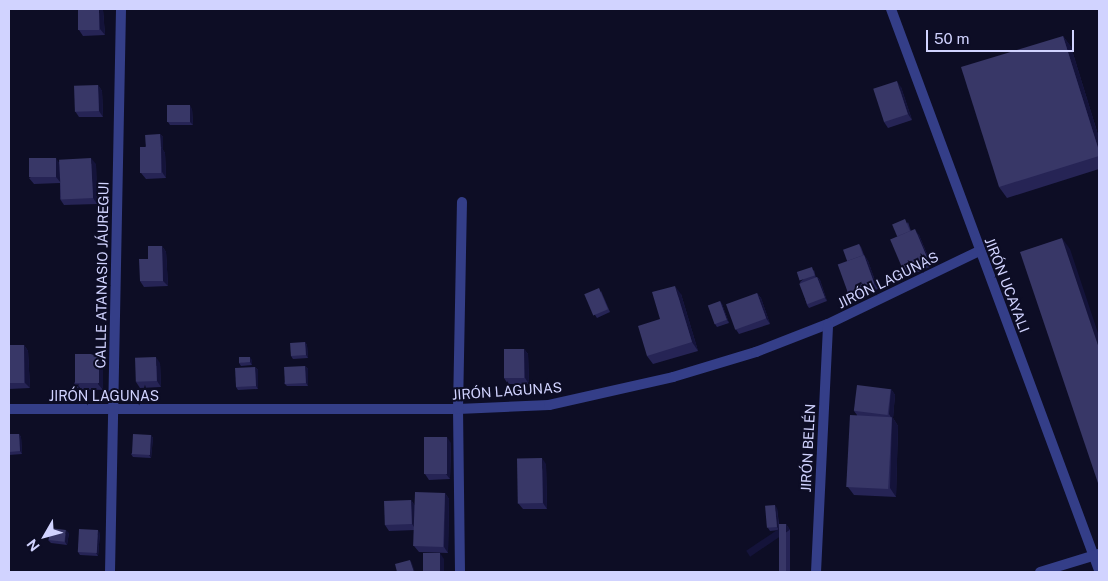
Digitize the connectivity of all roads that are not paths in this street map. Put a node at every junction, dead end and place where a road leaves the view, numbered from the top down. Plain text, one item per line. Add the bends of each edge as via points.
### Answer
1 (120, 9) edge
2 (891, 9) edge
3 (462, 202) dead end
4 (979, 251) junction
5 (828, 324) junction
6 (9, 409) edge
7 (458, 409) junction
8 (113, 410) junction
9 (1097, 555) edge
10 (1099, 570) edge
11 (110, 572) edge
12 (460, 572) edge
13 (816, 572) edge
14 (1040, 572) edge

1 - 8 street, CALLE ATANASIO JÁUREGUI
2 - 4 street, JIRÓN UCAYALI
3 - 7 street
4 - 5 street, JIRÓN LAGUNAS
4 - 9 street, JIRÓN UCAYALI
5 - 7 street, JIRÓN LAGUNAS via 673,377 604,394 549,405
5 - 13 street, JIRÓN BELÉN
6 - 8 street, JIRÓN LAGUNAS
7 - 8 street, JIRÓN LAGUNAS
7 - 12 street
8 - 11 street, CALLE ATANASIO JÁUREGUI
9 - 10 street, JIRÓN UCAYALI
9 - 14 street

